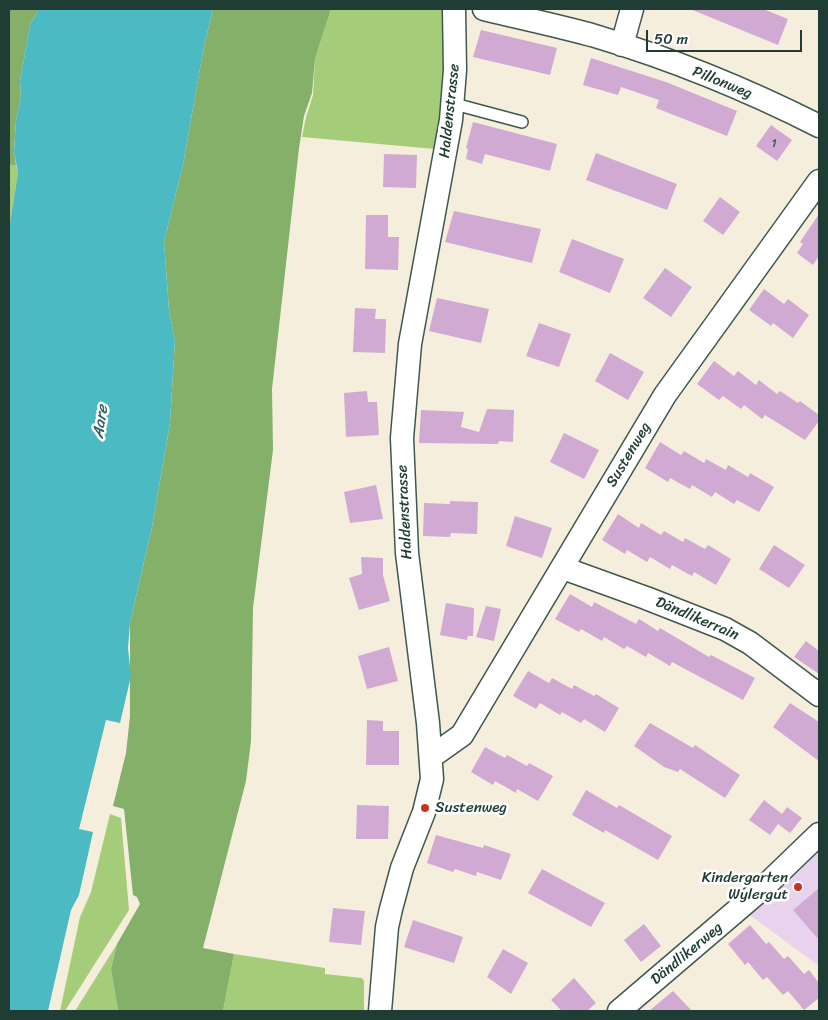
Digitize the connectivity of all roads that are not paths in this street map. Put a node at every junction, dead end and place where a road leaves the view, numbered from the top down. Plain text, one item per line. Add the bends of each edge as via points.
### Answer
1 (454, 9) edge
2 (484, 9) edge
3 (632, 9) edge
4 (622, 45) junction
5 (452, 106) junction
6 (522, 122) dead end
7 (819, 126) edge
8 (819, 181) edge
9 (563, 568) junction
10 (819, 694) edge
11 (431, 757) junction
12 (819, 834) edge
13 (380, 1011) edge
14 (619, 1011) edge

1 - 5 street, Haldenstrasse
2 - 4 street, Pillonweg
3 - 4 street
4 - 7 street, Pillonweg via 729,85
5 - 6 lane
5 - 11 street, Haldenstrasse via 443,173 410,344 402,438 407,553
8 - 9 street, Sustenweg via 665,395
9 - 10 street, Dändlikerrain via 725,629 750,643
9 - 11 street, Sustenweg via 462,736
11 - 13 street, Haldenstrasse via 429,795 402,868 387,927
12 - 14 street, Dändlikerweg via 763,888

